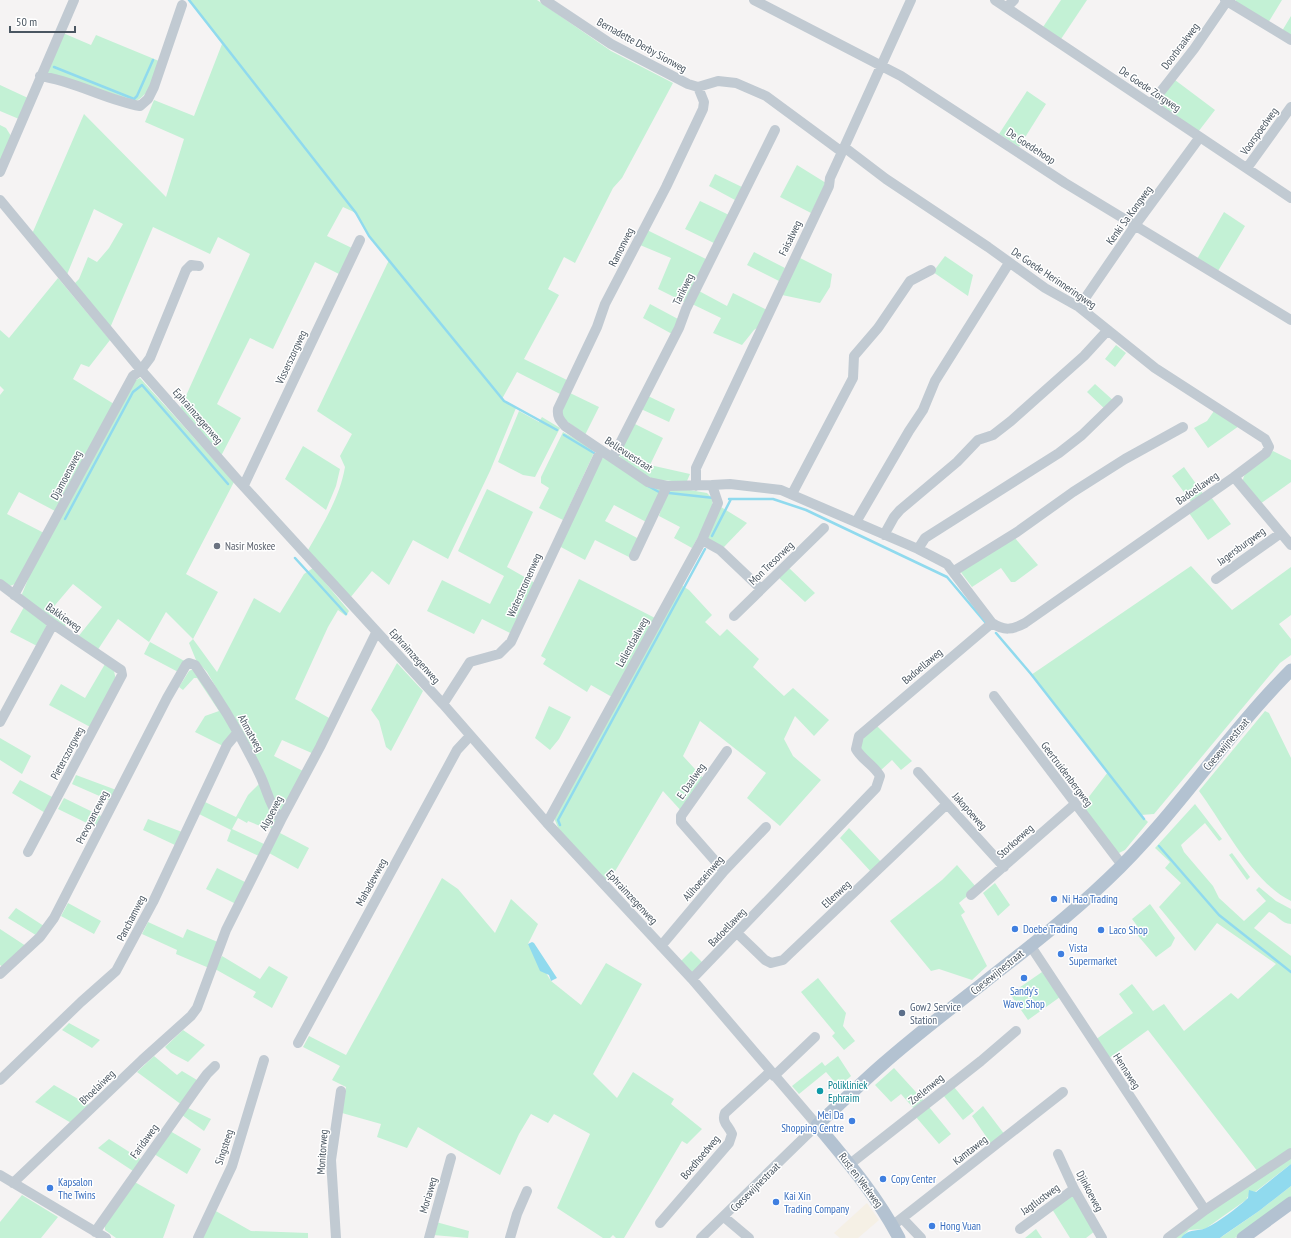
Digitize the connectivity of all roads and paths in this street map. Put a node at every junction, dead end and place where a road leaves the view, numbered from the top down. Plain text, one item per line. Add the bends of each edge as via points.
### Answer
1 (74, 0) edge
2 (545, 0) edge
3 (754, 0) edge
4 (911, 0) edge
5 (995, 0) edge
6 (1226, 0) edge
7 (182, 4) dead end
8 (1011, 4) edge
9 (1291, 40) edge
10 (880, 65) junction
11 (40, 76) junction
12 (698, 87) junction
13 (1151, 104) junction
14 (1291, 107) edge
15 (775, 130) dead end
16 (1200, 137) junction
17 (843, 149) junction
18 (1247, 168) junction
19 (0, 172) edge
20 (1291, 198) edge
21 (0, 200) edge
22 (1136, 224) junction
23 (360, 240) dead end
24 (1009, 262) junction
25 (199, 266) dead end
26 (931, 270) dead end
27 (1079, 307) junction
28 (1291, 320) edge
29 (1107, 331) junction
30 (141, 370) junction
31 (1118, 400) dead end
32 (559, 419) joint
33 (1183, 427) dead end
34 (1269, 444) joint
35 (601, 450) junction
36 (613, 457) junction
37 (1234, 477) junction
38 (244, 485) junction
39 (712, 485) junction
40 (667, 486) junction
41 (696, 486) junction
42 (792, 494) junction
43 (856, 522) junction
44 (824, 528) dead end
45 (1280, 533) junction
46 (884, 535) junction
47 (702, 540) junction
48 (1291, 545) edge
49 (918, 549) junction
50 (634, 556) dead end
51 (954, 571) junction
52 (1216, 579) dead end
53 (0, 584) edge
54 (761, 589) junction
55 (14, 595) junction
56 (734, 616) dead end
57 (992, 623) junction
58 (53, 624) junction
59 (376, 632) junction
60 (192, 663) joint
61 (116, 667) joint
62 (1291, 670) edge
63 (994, 696) dead end
64 (443, 704) junction
65 (0, 722) edge
66 (237, 733) junction
67 (470, 736) junction
68 (727, 751) dead end
69 (918, 772) dead end
70 (947, 804) junction
71 (1075, 804) junction
72 (280, 820) junction
73 (547, 823) junction
74 (766, 827) dead end
75 (28, 852) dead end
76 (1122, 865) junction
77 (1004, 867) junction
78 (724, 871) junction
79 (971, 895) dead end
80 (738, 933) junction
81 (1030, 945) junction
82 (661, 946) junction
83 (0, 974) edge
84 (692, 980) junction
85 (197, 1008) joint
86 (1016, 1031) dead end
87 (815, 1037) dead end
88 (298, 1043) dead end
89 (264, 1060) dead end
90 (215, 1066) dead end
91 (772, 1074) junction
92 (0, 1080) edge
93 (341, 1091) dead end
94 (1063, 1092) dead end
95 (817, 1125) junction
96 (1291, 1153) edge
97 (1058, 1154) dead end
98 (452, 1158) dead end
99 (850, 1164) junction
100 (0, 1175) edge
101 (13, 1183) junction
102 (1074, 1189) junction
103 (527, 1191) dead end
104 (1291, 1203) edge
105 (1205, 1210) junction
106 (724, 1217) junction
107 (897, 1222) junction
108 (660, 1223) dead end
109 (1020, 1229) dead end
110 (95, 1232) junction
111 (106, 1238) edge
112 (198, 1238) edge
113 (336, 1238) edge
114 (429, 1238) edge
115 (510, 1238) edge
116 (701, 1238) edge
117 (748, 1238) edge
118 (899, 1238) edge
119 (920, 1238) edge
120 (1102, 1238) edge
121 (1168, 1238) edge
122 (1243, 1238) edge

1 - 11 street
2 - 12 street, Bernadette Derby Sionweg via 611,44
3 - 10 street, De Goedehoop
4 - 10 street, Faisalweg
5 - 8 street, De Goede Zorgweg
6 - 9 street
6 - 13 street, Doorbraakweg via 1194,49
7 - 11 street via 154,87 148,99 140,106 55,78
8 - 13 street, De Goede Zorgweg
10 - 17 street, Faisalweg
10 - 22 street, De Goedehoop via 901,76 1065,183
11 - 19 street
12 - 17 street, De Goede Herinneringweg via 718,81 730,82 766,96
12 - 32 street, Ramonweg via 704,109 605,304 597,327 558,409
13 - 16 street, De Goede Zorgweg
14 - 18 street, Voorspoedweg
15 - 36 street, Tarikweg
16 - 18 street, De Goede Zorgweg
16 - 22 street, Kenki Sa Kongweg
17 - 24 street, De Goede Herinneringweg
17 - 41 street, Faisalweg via 829,186 696,468
18 - 20 street, De Goede Zorgweg
21 - 30 street, Ephraimzegenweg
22 - 27 street, Kenki Sa Kongweg
22 - 28 street, De Goedehoop
23 - 38 street, Visserszorgweg
24 - 27 street, De Goede Herinneringweg via 1045,288
24 - 43 street via 935,381 923,410
25 - 30 street, Djamoenaweg via 191,265 186,270 150,358
26 - 42 street via 910,281 878,328 854,356 853,378
27 - 29 street, De Goede Herinneringweg
29 - 34 street, De Goede Herinneringweg via 1155,368
29 - 46 street via 1084,356 1011,421 993,435 978,440 957,462 900,510
30 - 38 street, Ephraimzegenweg
30 - 55 street, Djamoenaweg via 133,376
31 - 49 street via 1059,453 924,538
32 - 35 street, Bellevuestraat via 565,426
33 - 51 street via 1125,459
34 - 37 street, Badoellaweg via 1266,453
35 - 36 street, Bellevuestraat
35 - 64 street, Waterstromenweg via 511,642 499,654 470,662
36 - 40 street, Bellevuestraat via 648,482
37 - 45 street
37 - 57 street, Badoellaweg via 1025,623 1008,630
38 - 59 street, Ephraimzegenweg
39 - 41 street
39 - 42 street via 730,484 781,490
39 - 47 street, Leliendaalweg via 718,503
40 - 41 street, Bellevuestraat
40 - 50 street
42 - 43 street
43 - 46 street
44 - 54 street, Mon Tresorweg
45 - 48 street
45 - 52 street, Jagersburgweg
46 - 49 street
47 - 54 street via 720,550
47 - 73 street, Leliendaalweg
49 - 51 street via 947,564
51 - 57 street
53 - 55 street, Bakkieweg
54 - 56 street, Mon Tresorweg
55 - 58 street, Bakkieweg
57 - 80 street, Badoellaweg via 859,736 856,749 880,776 876,788
58 - 61 street, Bakkieweg
58 - 65 street
59 - 64 street, Ephraimzegenweg
59 - 72 street, Algoeweg
60 - 66 street, Ahmatweg via 213,690
60 - 83 street, Prevoyanceweg via 186,665 166,698 54,918 40,937
61 - 75 street, Pieterszorgweg via 122,675
62 - 76 main road, Coesewijnestraat
63 - 71 street, Geertruidenbergweg
64 - 67 street, Ephraimzegenweg
66 - 72 street, Ahmatweg via 260,774 271,808
66 - 92 street, Panchamweg via 227,745 153,902 116,971
67 - 73 street, Ephraimzegenweg
67 - 88 street, Mahadewweg via 457,750
68 - 78 street, E. Daalweg via 681,816 683,826
69 - 70 street, Jakopoeweg
70 - 77 street, Jakopoeweg
70 - 80 street, Ellenweg via 783,960 771,963 765,960
71 - 76 street, Geertruidenbergweg
71 - 77 street, Storkoeweg
72 - 85 street, Algoeweg via 226,930
73 - 82 street, Ephraimzegenweg
74 - 78 street, Alihoeseinweg
76 - 81 main road, Coesewijnestraat
77 - 79 street, Storkoeweg
78 - 82 street, Alihoeseinweg
80 - 84 street, Badoellaweg
81 - 95 main road, Coesewijnestraat via 883,1064
81 - 105 street, Hennaweg
82 - 84 street, Ephraimzegenweg
84 - 91 street, Ephraimzegenweg
85 - 101 street, Bhoelaiweg
86 - 99 street, Zoelenweg
87 - 91 street
89 - 112 street, Singsteeg via 232,1166
90 - 110 street, Faridaweg via 199,1084
91 - 95 street, Ephraimzegenweg
91 - 108 street, Boedhoedweg via 725,1113 724,1122 732,1134 728,1143
93 - 113 street, Monitorweg via 331,1160
94 - 107 street, Kamtaweg
95 - 99 main road, Rust en Werkweg
95 - 106 street, Coesewijnestraat
96 - 105 street
97 - 102 street, Djinkoeweg
98 - 114 street, Moriaweg
99 - 107 main road, Rust en Werkweg
100 - 101 street
101 - 110 street
102 - 109 street, Jagtlustweg
102 - 120 street, Djinkoeweg
103 - 115 street
104 - 122 main road
105 - 121 street
106 - 116 street, Coesewijnestraat
106 - 117 street
107 - 118 main road, Rust en Werkweg
107 - 119 street
110 - 111 street

